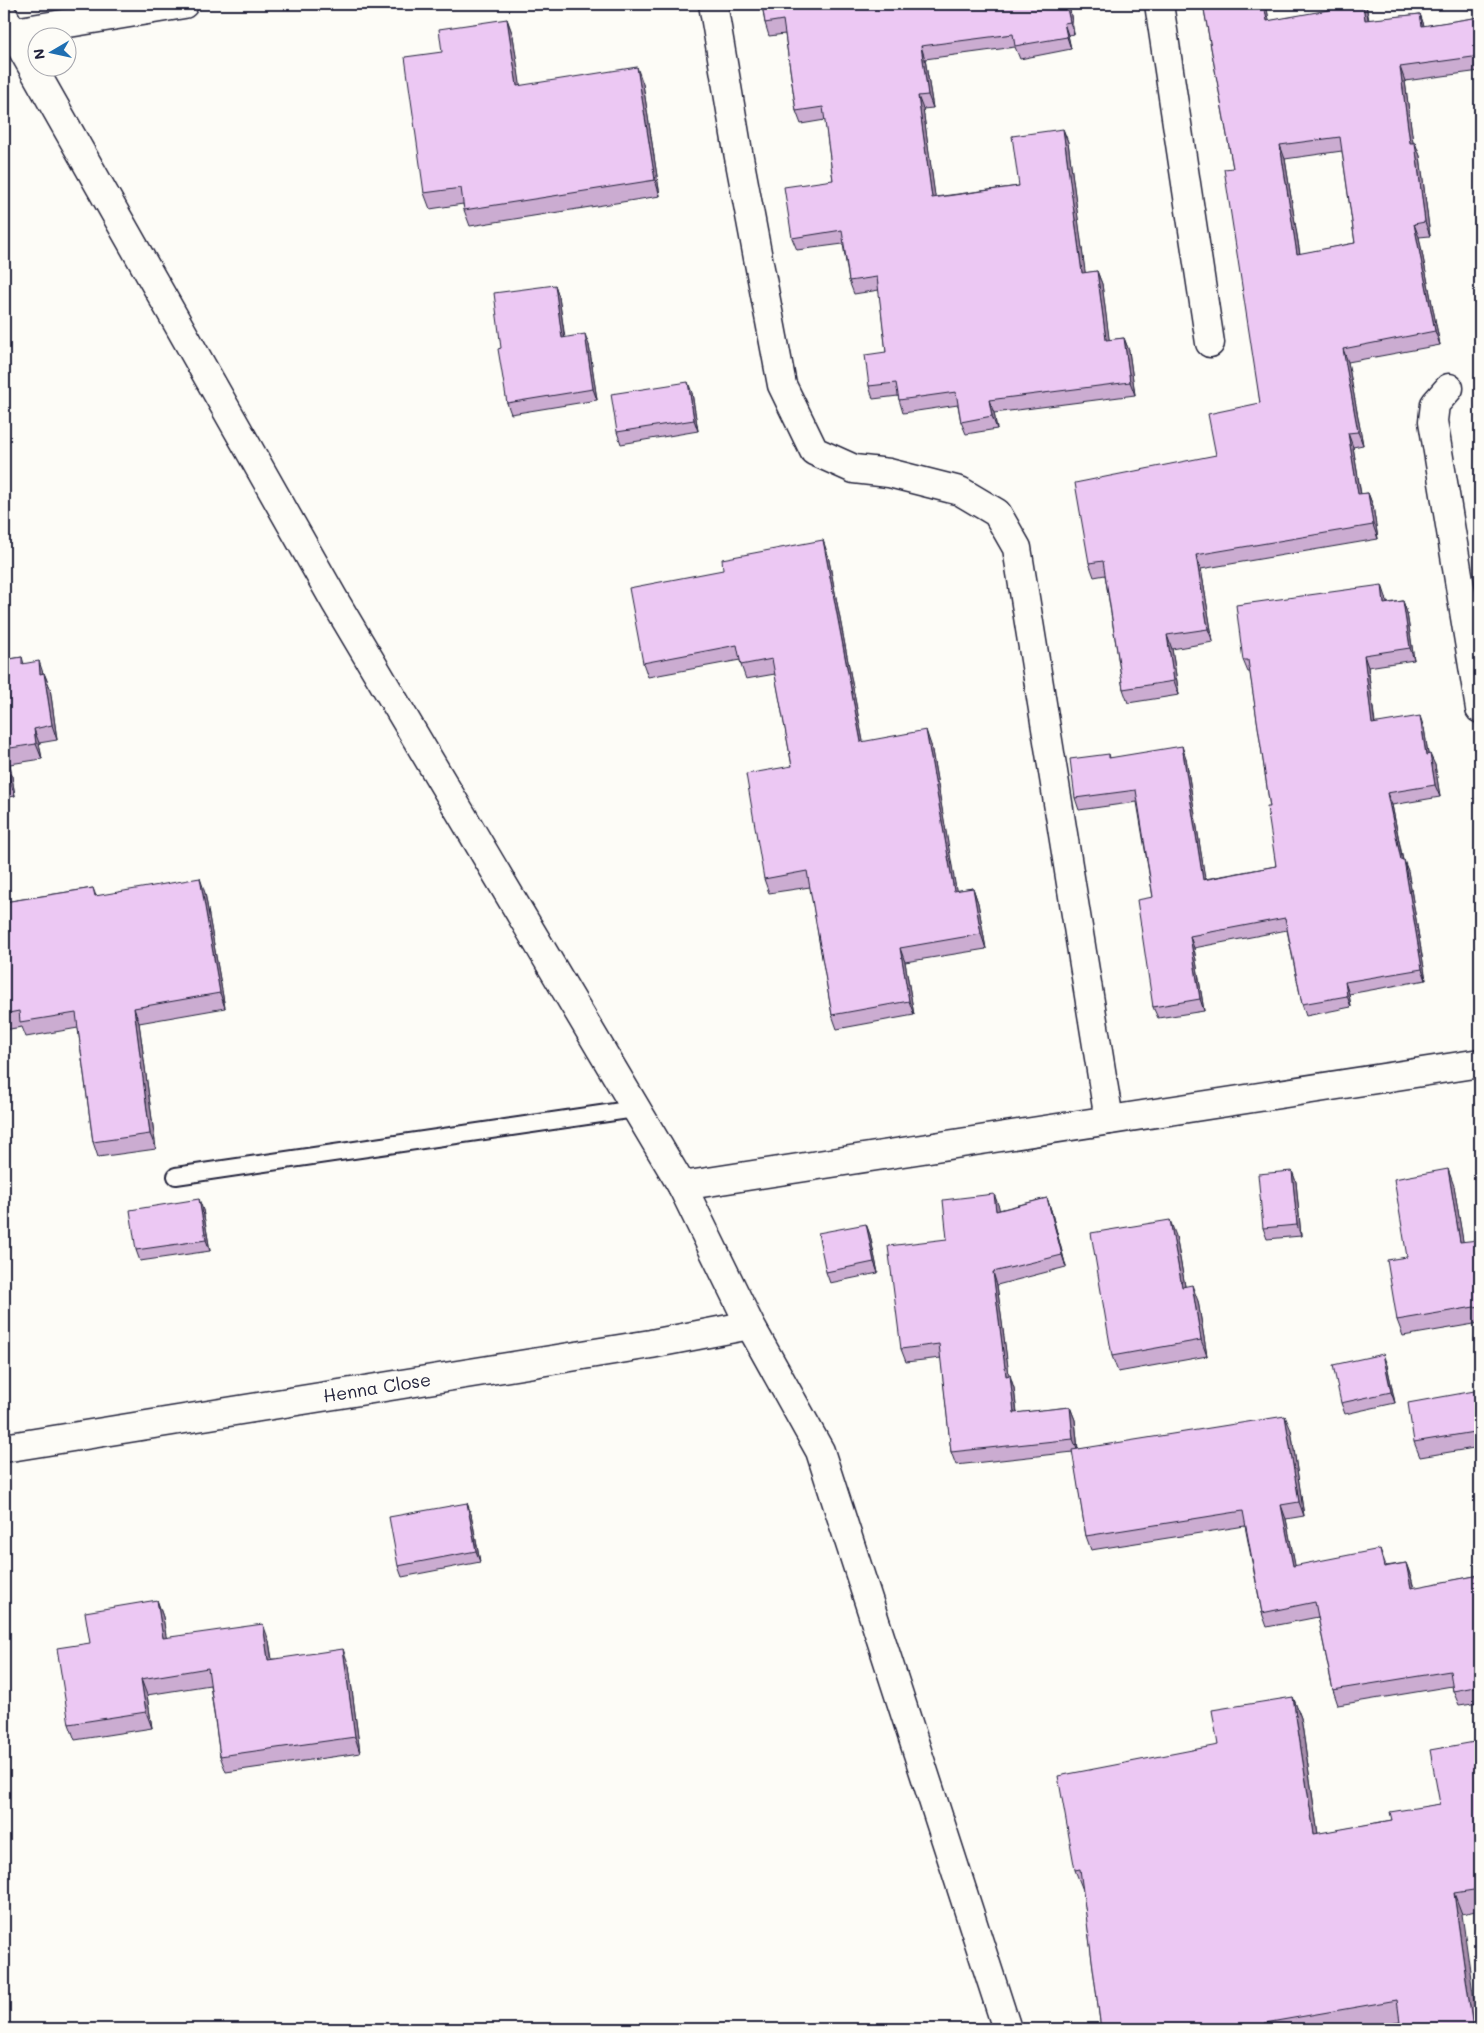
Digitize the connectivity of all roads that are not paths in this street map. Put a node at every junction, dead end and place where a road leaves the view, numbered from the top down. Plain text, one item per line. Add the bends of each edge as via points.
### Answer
1 (184, 4) edge
2 (713, 4) edge
3 (1158, 4) edge
4 (9, 24) edge
5 (1210, 343) dead end
6 (1449, 388) dead end
7 (1480, 709) edge
8 (1480, 1063) edge
9 (635, 1109) junction
10 (1109, 1120) junction
11 (176, 1176) dead end
12 (682, 1186) junction
13 (750, 1325) junction
14 (4, 1448) edge
15 (1007, 2029) edge

1 - 4 street
2 - 10 street via 782,385 814,451 854,469 888,473 960,491 997,512 1018,548
3 - 5 street
4 - 9 street via 336,603
6 - 7 street via 1435,404 1434,421
8 - 10 street
9 - 11 lane
9 - 12 street
10 - 12 street
12 - 13 street
13 - 14 street, Henna Close via 651,1344
13 - 15 street via 820,1451

